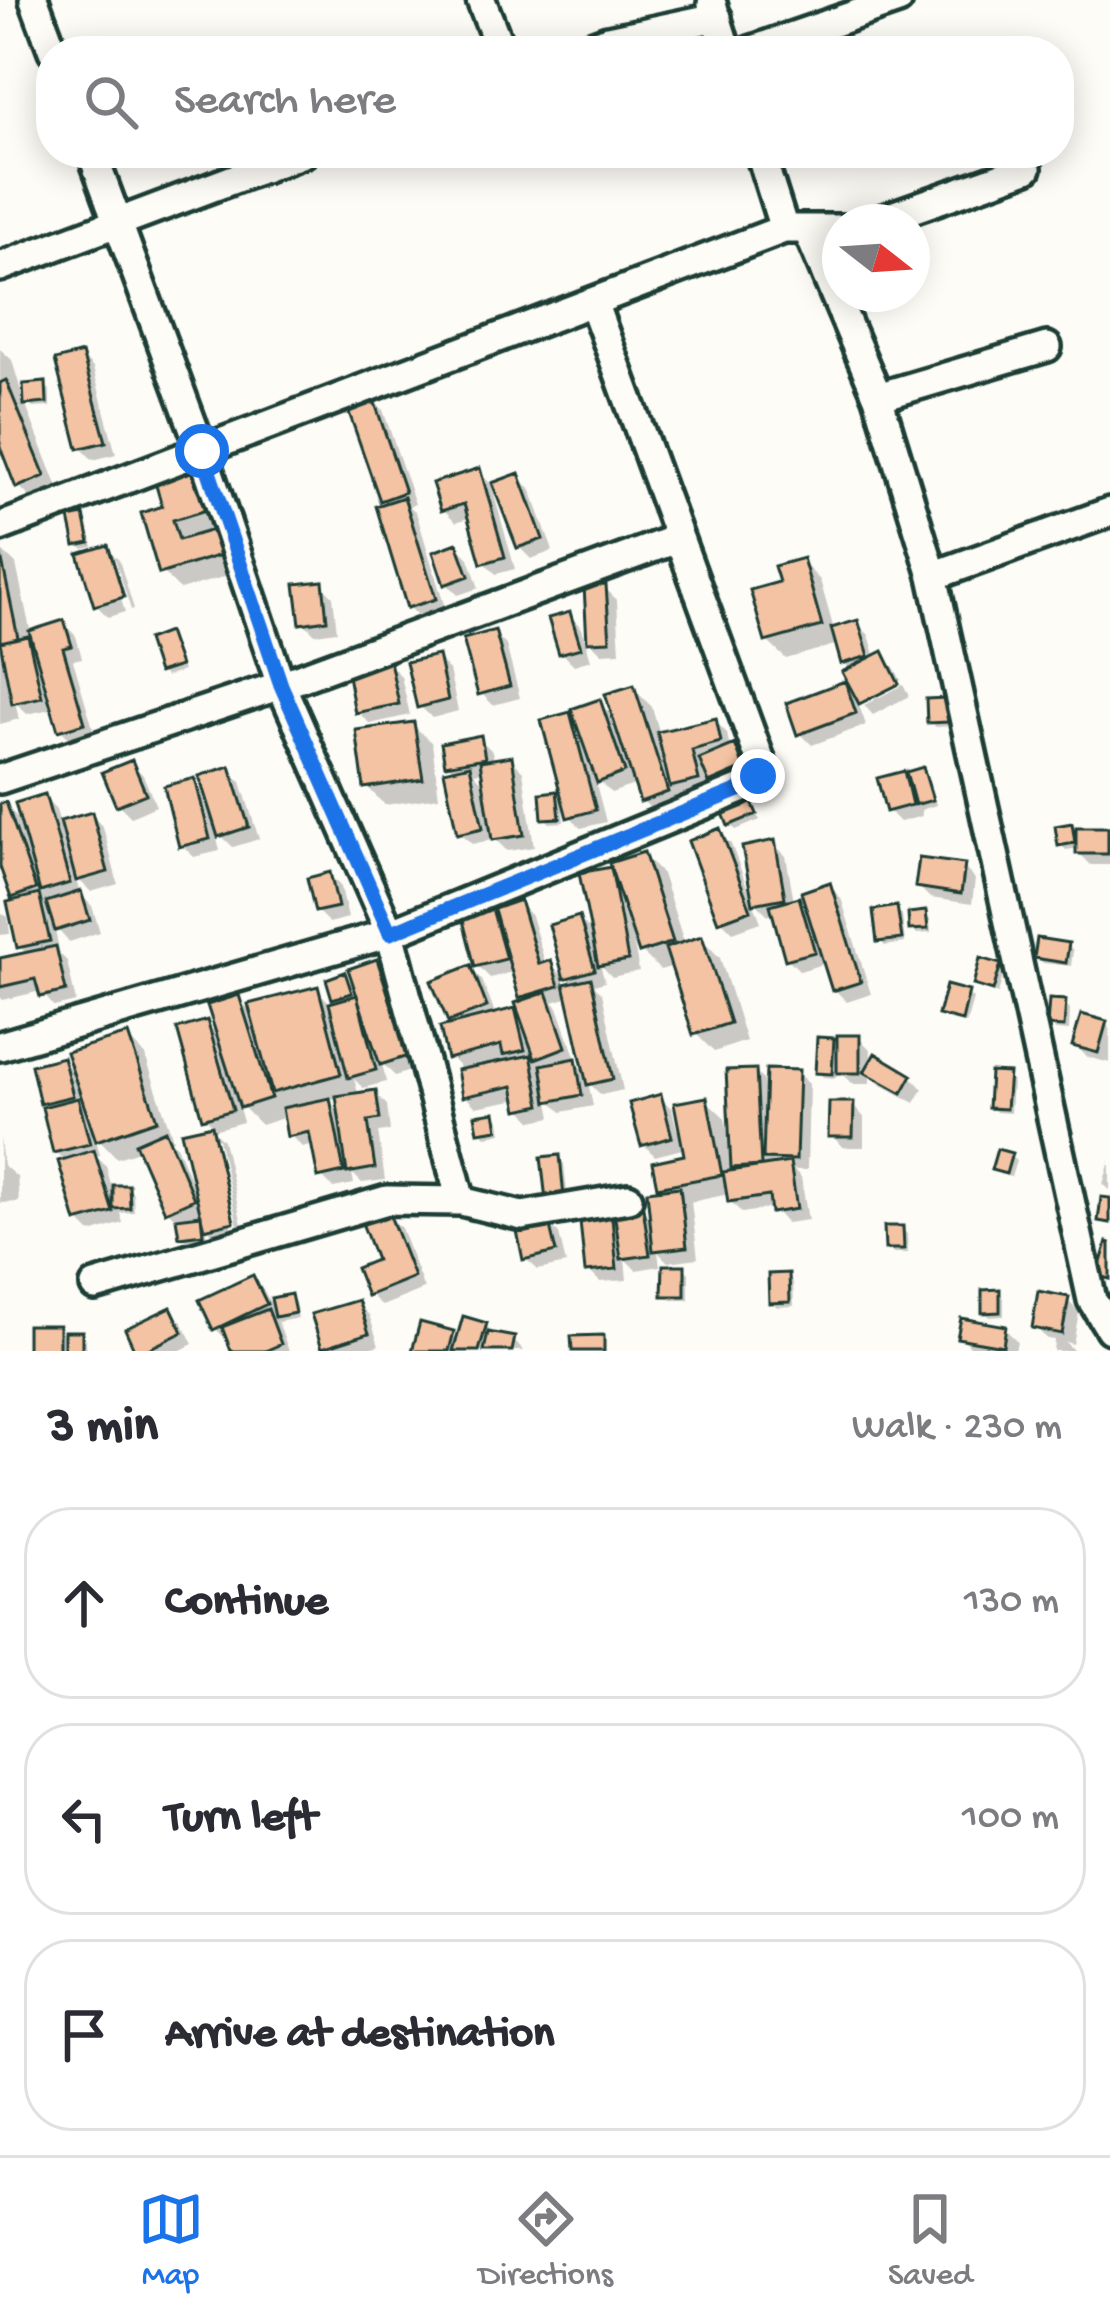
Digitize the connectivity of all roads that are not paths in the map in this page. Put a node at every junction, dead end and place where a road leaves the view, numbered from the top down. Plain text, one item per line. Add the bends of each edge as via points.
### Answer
1 (34, 0) edge
2 (481, 0) edge
3 (898, 0) edge
4 (714, 8) edge
5 (47, 36) edge
6 (495, 36) edge
7 (621, 36) edge
8 (794, 36) edge
9 (98, 168) edge
10 (263, 168) edge
11 (767, 168) edge
12 (1027, 168) dead end
13 (926, 204) edge
14 (118, 222) junction
15 (795, 229) junction
16 (822, 229) edge
17 (0, 267) edge
18 (593, 302) junction
19 (1047, 347) dead end
20 (878, 397) junction
21 (202, 451) junction
22 (1110, 512) edge
23 (0, 527) edge
24 (679, 538) junction
25 (933, 576) junction
26 (281, 685) junction
27 (0, 779) edge
28 (390, 933) junction
29 (0, 1046) edge
30 (628, 1198) dead end
31 (461, 1201) junction
32 (95, 1286) dead end
33 (1110, 1329) edge

1 - 5 street
2 - 6 street
3 - 8 street
4 - 7 street
9 - 14 street
10 - 14 street
11 - 15 street
12 - 13 street
14 - 17 street
14 - 21 street
15 - 16 street
15 - 18 street
15 - 20 street
18 - 21 street
18 - 24 street
19 - 20 street
20 - 25 street
21 - 23 street
21 - 26 street
22 - 25 street
24 - 26 street
24 - 28 street via 761,762 758,776
25 - 33 street via 1092,1300
26 - 27 street
26 - 28 street
28 - 29 street
28 - 31 street
30 - 31 street via 522,1216
31 - 32 street via 386,1200

